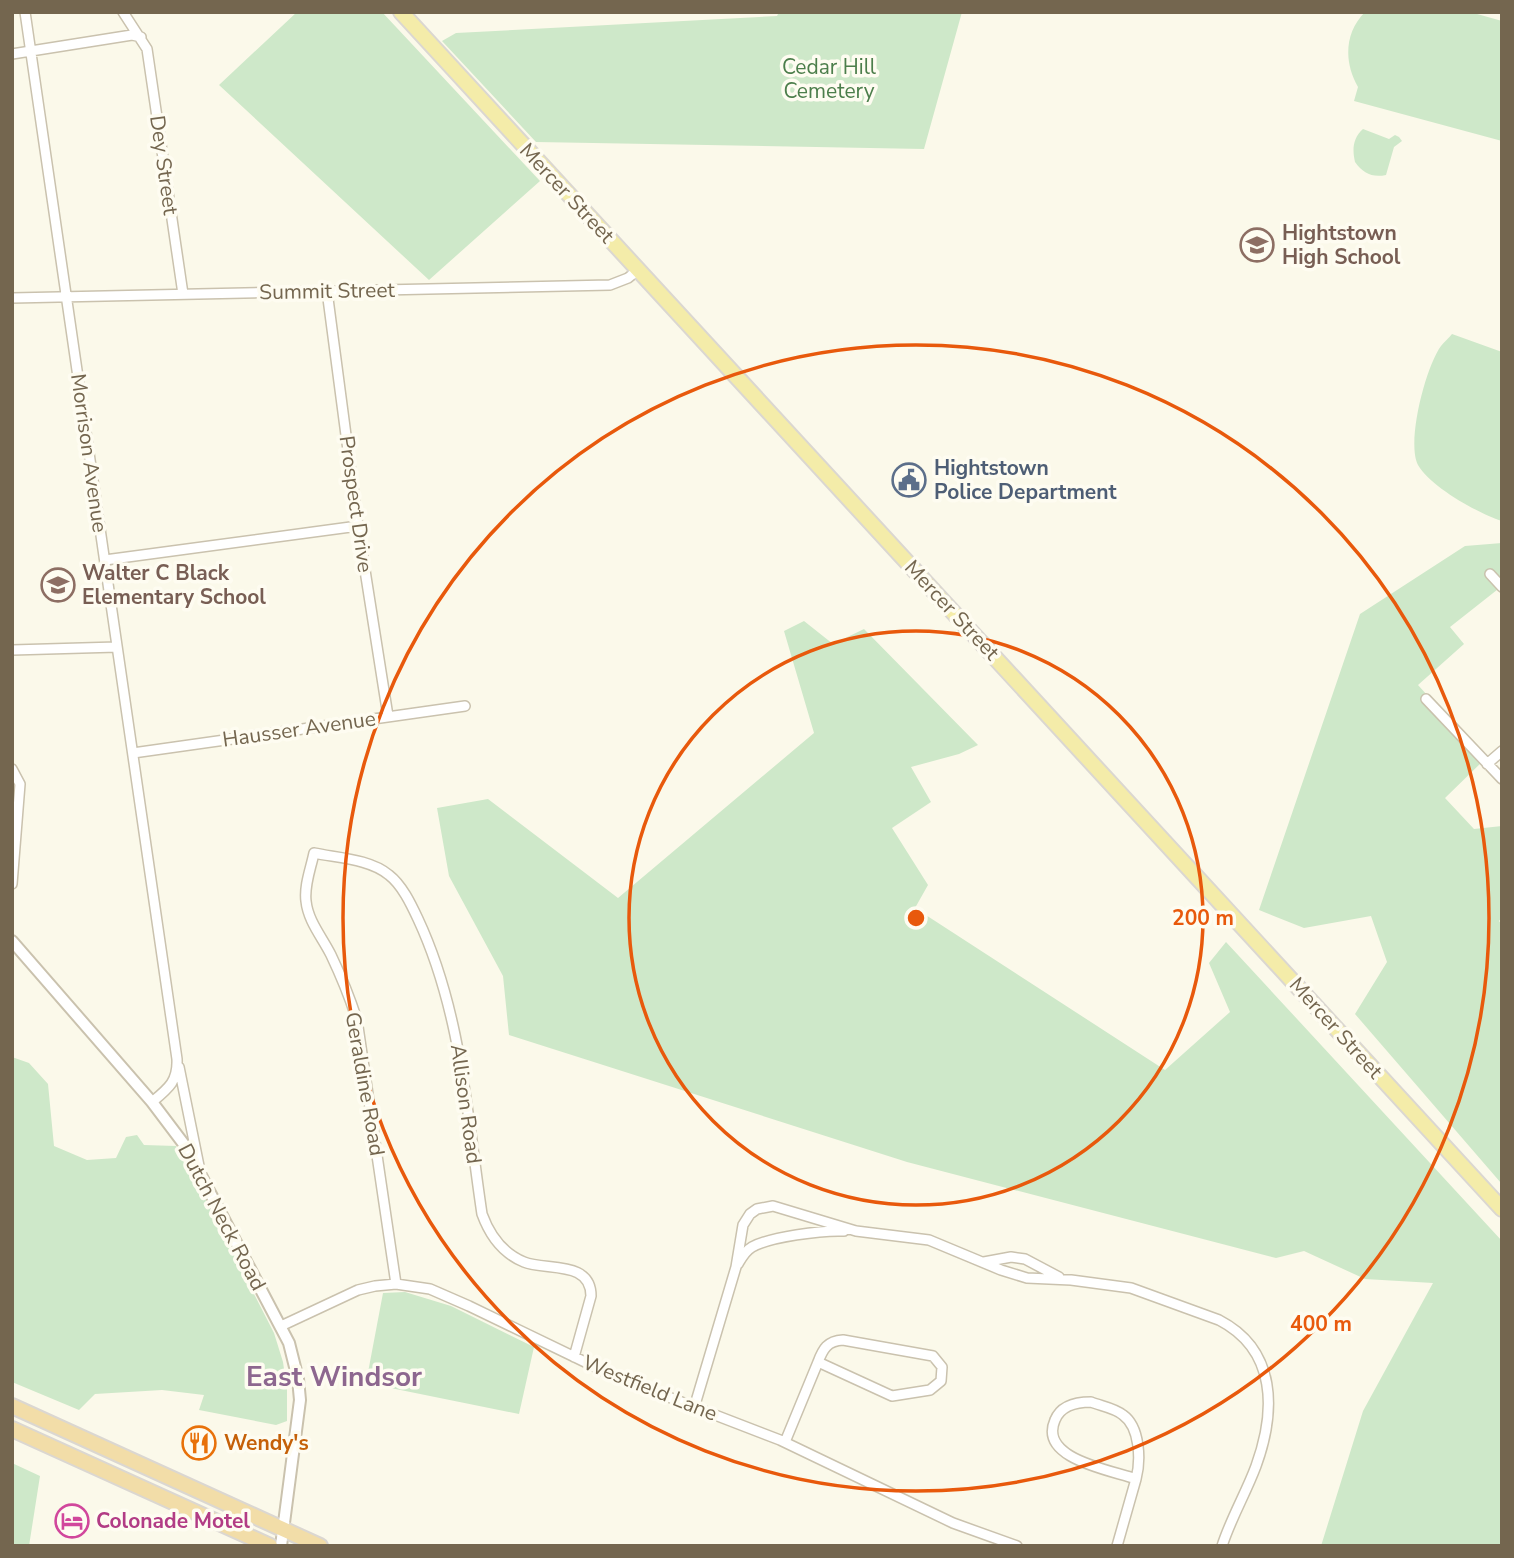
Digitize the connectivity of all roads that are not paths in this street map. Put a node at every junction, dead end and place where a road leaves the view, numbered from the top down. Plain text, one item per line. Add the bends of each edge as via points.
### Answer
1 (25, 12) edge
2 (123, 12) edge
3 (402, 12) edge
4 (141, 37) junction
5 (31, 51) junction
6 (12, 54) edge
7 (638, 270) junction
8 (327, 291) junction
9 (183, 294) junction
10 (66, 297) junction
11 (12, 298) edge
12 (358, 526) junction
13 (105, 560) junction
14 (1490, 574) dead end
15 (1502, 587) edge
16 (117, 648) junction
17 (12, 650) edge
18 (1426, 699) dead end
19 (465, 706) dead end
20 (388, 716) junction
21 (1502, 751) edge
22 (133, 753) junction
23 (1487, 764) junction
24 (12, 769) edge
25 (1502, 779) edge
26 (314, 853) joint
27 (12, 884) edge
28 (12, 942) edge
29 (177, 1059) junction
30 (152, 1102) junction
31 (200, 1172) junction
32 (1502, 1209) edge
33 (856, 1231) junction
34 (983, 1262) junction
35 (736, 1268) junction
36 (1071, 1280) junction
37 (396, 1284) junction
38 (281, 1326) junction
39 (574, 1357) junction
40 (818, 1362) junction
41 (12, 1406) edge
42 (694, 1408) junction
43 (12, 1429) edge
44 (785, 1442) junction
45 (1136, 1479) junction
46 (283, 1529) junction
47 (270, 1546) edge
48 (281, 1546) edge
49 (320, 1546) edge
50 (1017, 1546) edge
51 (1117, 1546) edge
52 (1222, 1546) edge

1 - 5 street, Morrison Avenue
2 - 4 street
3 - 7 main road, Mercer Street
4 - 5 street
4 - 9 street, Dey Street via 147,49
5 - 6 street
5 - 10 street, Morrison Avenue
7 - 8 street, Summit Street via 610,285
7 - 32 main road, Mercer Street
8 - 9 street, Summit Street
8 - 12 street, Prospect Drive
9 - 10 street, Summit Street
10 - 11 street, Summit Street
10 - 13 street, Morrison Avenue
12 - 13 street
12 - 20 street, Prospect Drive
13 - 16 street, Morrison Avenue
14 - 15 street
16 - 17 street
16 - 22 street, Morrison Avenue
18 - 23 street
19 - 20 street, Hausser Avenue
20 - 22 street, Hausser Avenue
21 - 23 street
22 - 29 street, Morrison Avenue
23 - 25 street
24 - 27 street via 20,783
26 - 37 street, Geraldine Road via 306,901 357,1020
26 - 39 street, Allison Road via 383,870 399,885 415,913 435,958 456,1032 484,1221 511,1256 586,1278 591,1296
28 - 30 street, Dutch Neck Road
29 - 30 street, Morrison Avenue via 175,1081
29 - 31 street, Morrison Avenue
30 - 31 street, Dutch Neck Road
31 - 38 street, Dutch Neck Road
33 - 34 street via 929,1240
33 - 35 street via 816,1232 755,1245
33 - 35 street via 765,1206 745,1220
34 - 36 street via 1027,1278
34 - 36 street via 1025,1259
35 - 42 street
36 - 52 street via 1131,1289 1219,1320 1244,1336 1260,1358 1268,1383 1261,1448
37 - 38 street, Westfield Lane via 358,1290
37 - 39 street, Westfield Lane via 437,1292
38 - 46 street, Dutch Neck Road via 294,1358 300,1399
39 - 42 street, Westfield Lane
40 - 40 street via 892,1396 930,1390 943,1374 933,1356 843,1340 823,1349
40 - 44 street
41 - 46 highway
42 - 44 street, Westfield Lane
43 - 47 highway
44 - 50 street, Westfield Lane via 953,1523
45 - 45 street via 1140,1453 1125,1415 1088,1402 1070,1405 1057,1415 1052,1431 1062,1452
45 - 51 street
46 - 48 street, Dutch Neck Road
46 - 49 highway

